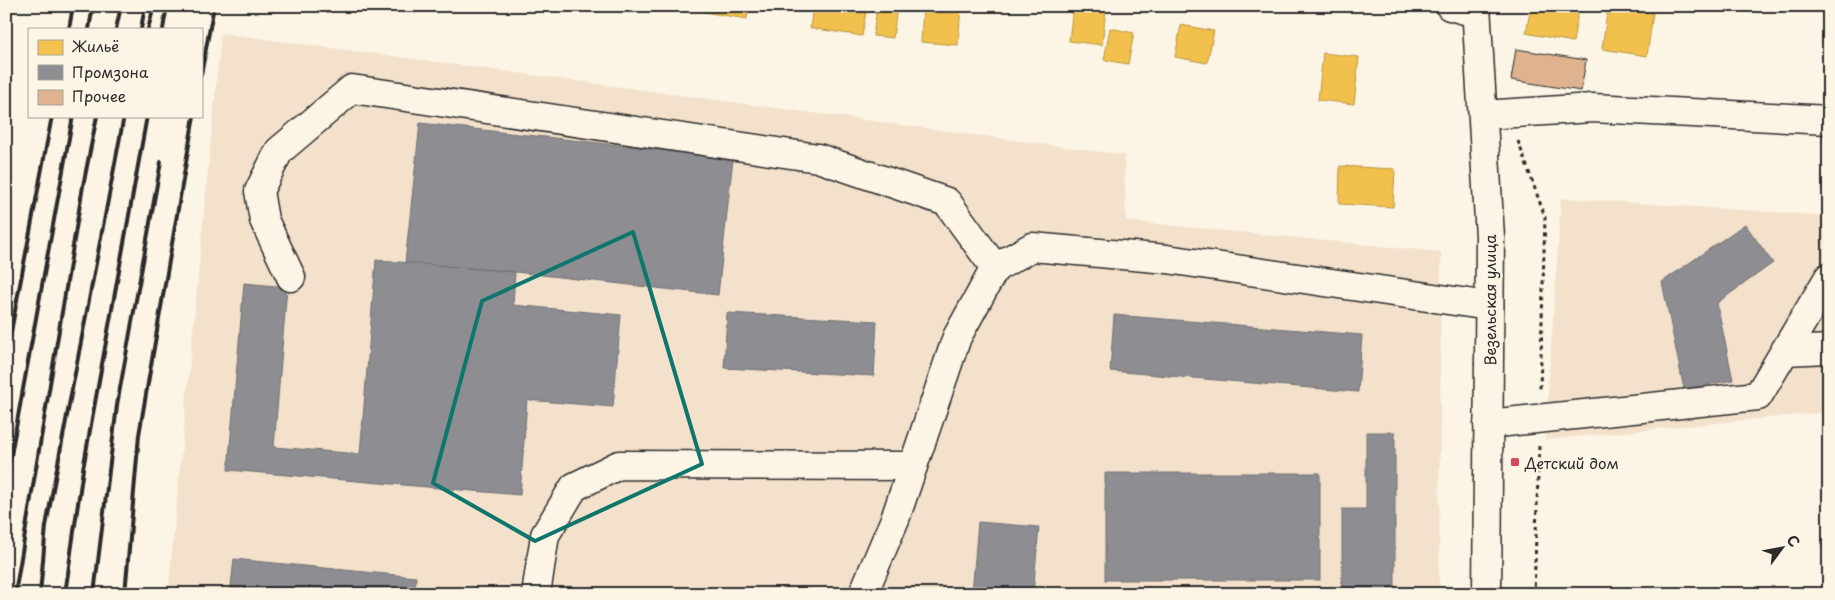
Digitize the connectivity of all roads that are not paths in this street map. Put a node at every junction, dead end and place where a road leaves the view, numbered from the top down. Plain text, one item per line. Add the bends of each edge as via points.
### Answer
1 (1450, 6) edge
2 (1476, 10) edge
3 (1483, 115) junction
4 (1829, 120) edge
5 (995, 268) junction
6 (290, 276) dead end
7 (1829, 277) edge
8 (1489, 306) junction
9 (1829, 349) edge
10 (1785, 351) junction
11 (1488, 424) junction
12 (913, 466) junction
13 (536, 594) edge
14 (863, 594) edge
15 (1487, 594) edge

1 - 2 street
2 - 3 street, Везельская улица
3 - 4 street via 1592,108
3 - 8 street, Везельская улица via 1490,237
5 - 6 street via 947,202 818,158 352,89 279,151 259,191 264,220
5 - 8 street via 1032,247 1167,259
5 - 12 street via 957,337
7 - 10 street
8 - 11 street, Везельская улица
9 - 10 street
10 - 11 street via 1758,396
11 - 15 street, Везельская улица
12 - 13 street via 619,465 574,488 545,535
12 - 14 street via 895,519

